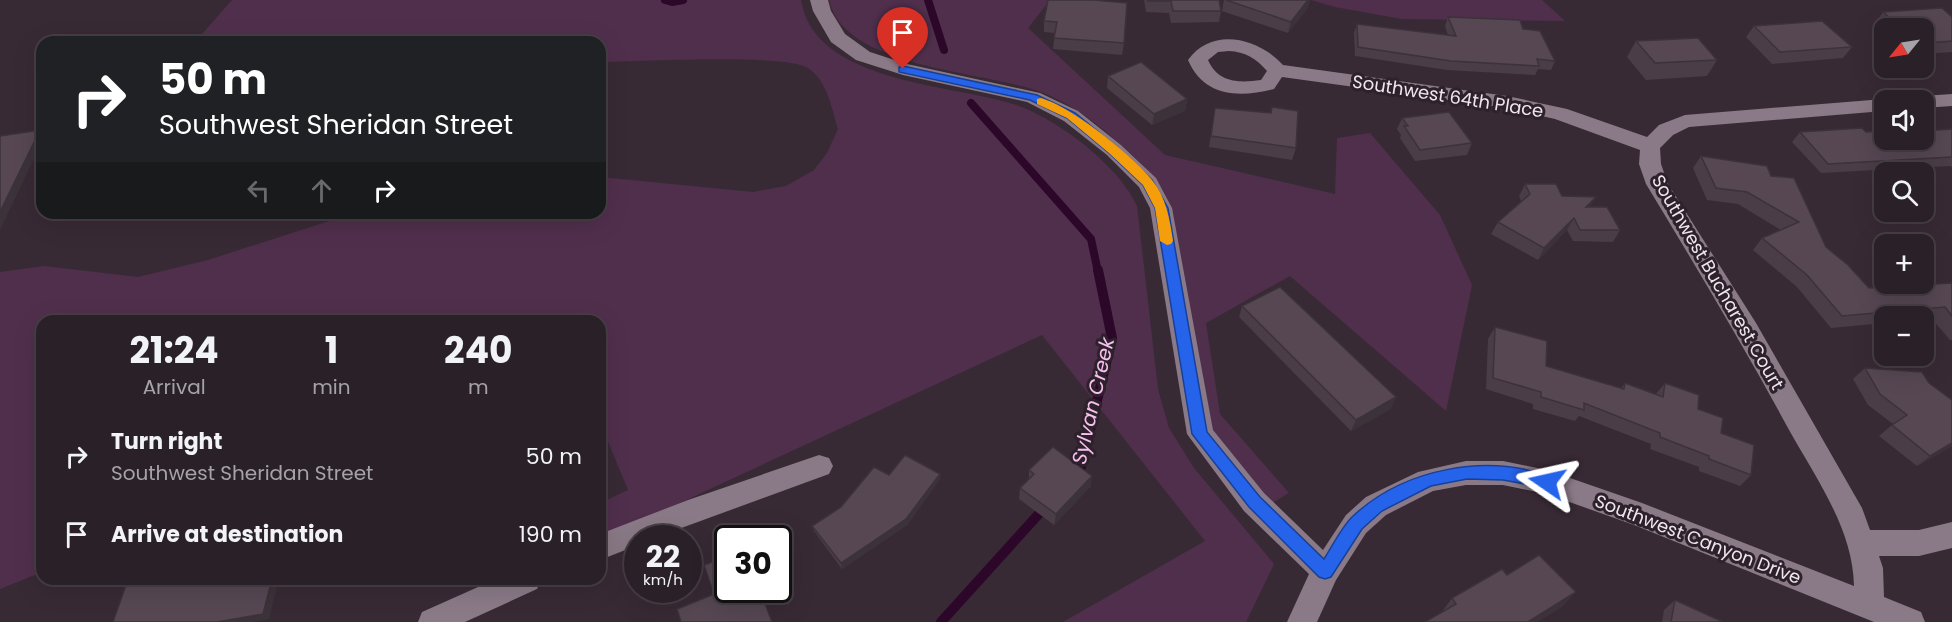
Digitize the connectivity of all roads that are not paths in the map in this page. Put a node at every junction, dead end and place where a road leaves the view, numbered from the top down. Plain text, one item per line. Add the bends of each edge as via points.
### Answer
1 (819, 0) edge
2 (1277, 70) dead end
3 (1952, 100) edge
4 (1934, 101) edge
5 (1874, 106) edge
6 (1650, 146) junction
7 (819, 466) dead end
8 (1952, 535) edge
9 (1862, 542) junction
10 (606, 545) edge
11 (1325, 571) junction
12 (514, 585) edge
13 (1869, 606) junction
14 (433, 622) edge
15 (1302, 622) edge
16 (1911, 622) edge

1 - 11 street via 838,38 863,56 903,69 1033,98 1071,116 1148,183 1161,208 1200,434 1254,502
2 - 6 street, Southwest 64th Place via 1507,102 1560,114
3 - 4 street
5 - 6 street via 1686,121 1666,130
6 - 9 street, Southwest Bucharest Court via 1650,164 1657,184 1753,340 1852,517
7 - 10 street
8 - 9 street via 1900,545
9 - 13 street, Southwest Bucharest Court via 1868,568
11 - 13 street, Southwest Canyon Drive via 1356,524 1376,506 1428,480 1467,473 1503,473 1547,482 1642,515
11 - 15 street, Southwest Canyon Drive
12 - 14 street
13 - 16 street, Southwest Canyon Drive

